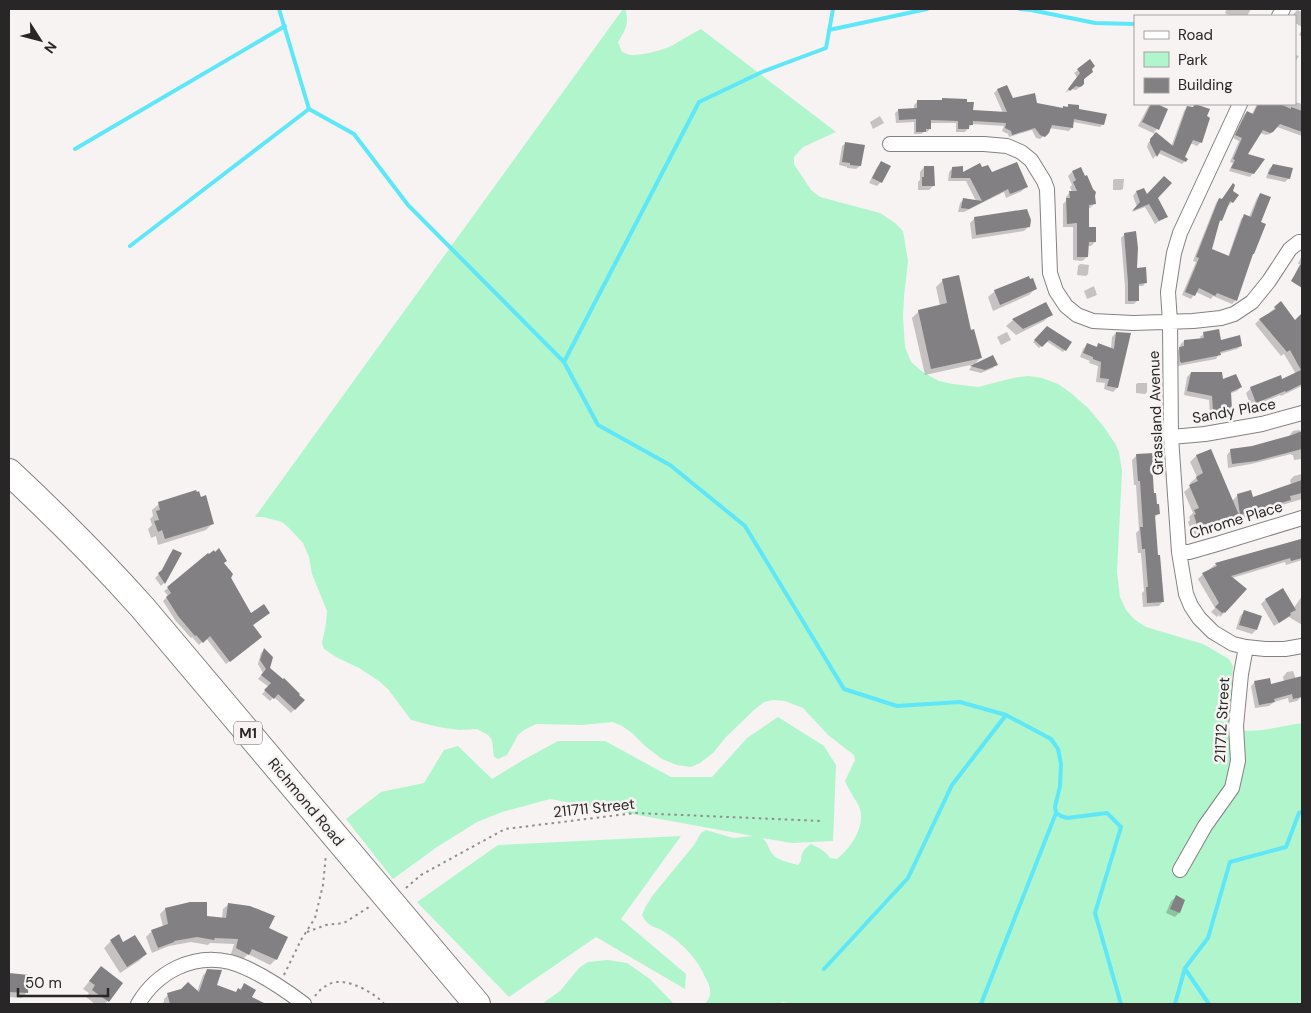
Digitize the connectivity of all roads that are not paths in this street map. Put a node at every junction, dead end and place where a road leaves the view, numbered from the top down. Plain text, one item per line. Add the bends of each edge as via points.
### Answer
1 (1240, 105) edge
2 (890, 144) dead end
3 (1302, 242) edge
4 (1170, 322) junction
5 (1302, 413) edge
6 (1171, 437) junction
7 (9, 472) edge
8 (1302, 518) edge
9 (1180, 552) junction
10 (1302, 646) edge
11 (1246, 647) junction
12 (1180, 870) dead end
13 (309, 1002) edge
14 (138, 1004) edge
15 (477, 1004) edge

1 - 4 street, Grassland Avenue via 1180,233 1168,292
2 - 4 street via 993,144 1007,146 1026,156 1047,190 1050,273 1066,306 1092,321
3 - 4 street via 1290,248 1270,281 1252,302 1234,314
4 - 6 street, Grassland Avenue
5 - 6 street, Sandy Place via 1262,424
6 - 9 street, Grassland Avenue
7 - 15 highway, Richmond Road / M1 via 121,584
8 - 9 street, Chrome Place
9 - 11 street, Grassland Avenue via 1186,594 1199,618 1213,632 1233,644
10 - 11 street, Grassland Avenue via 1265,650
11 - 12 street, 211712 Street via 1240,674 1236,726 1238,761 1232,788
13 - 14 street via 256,974 216,960 197,961 174,969 158,979

